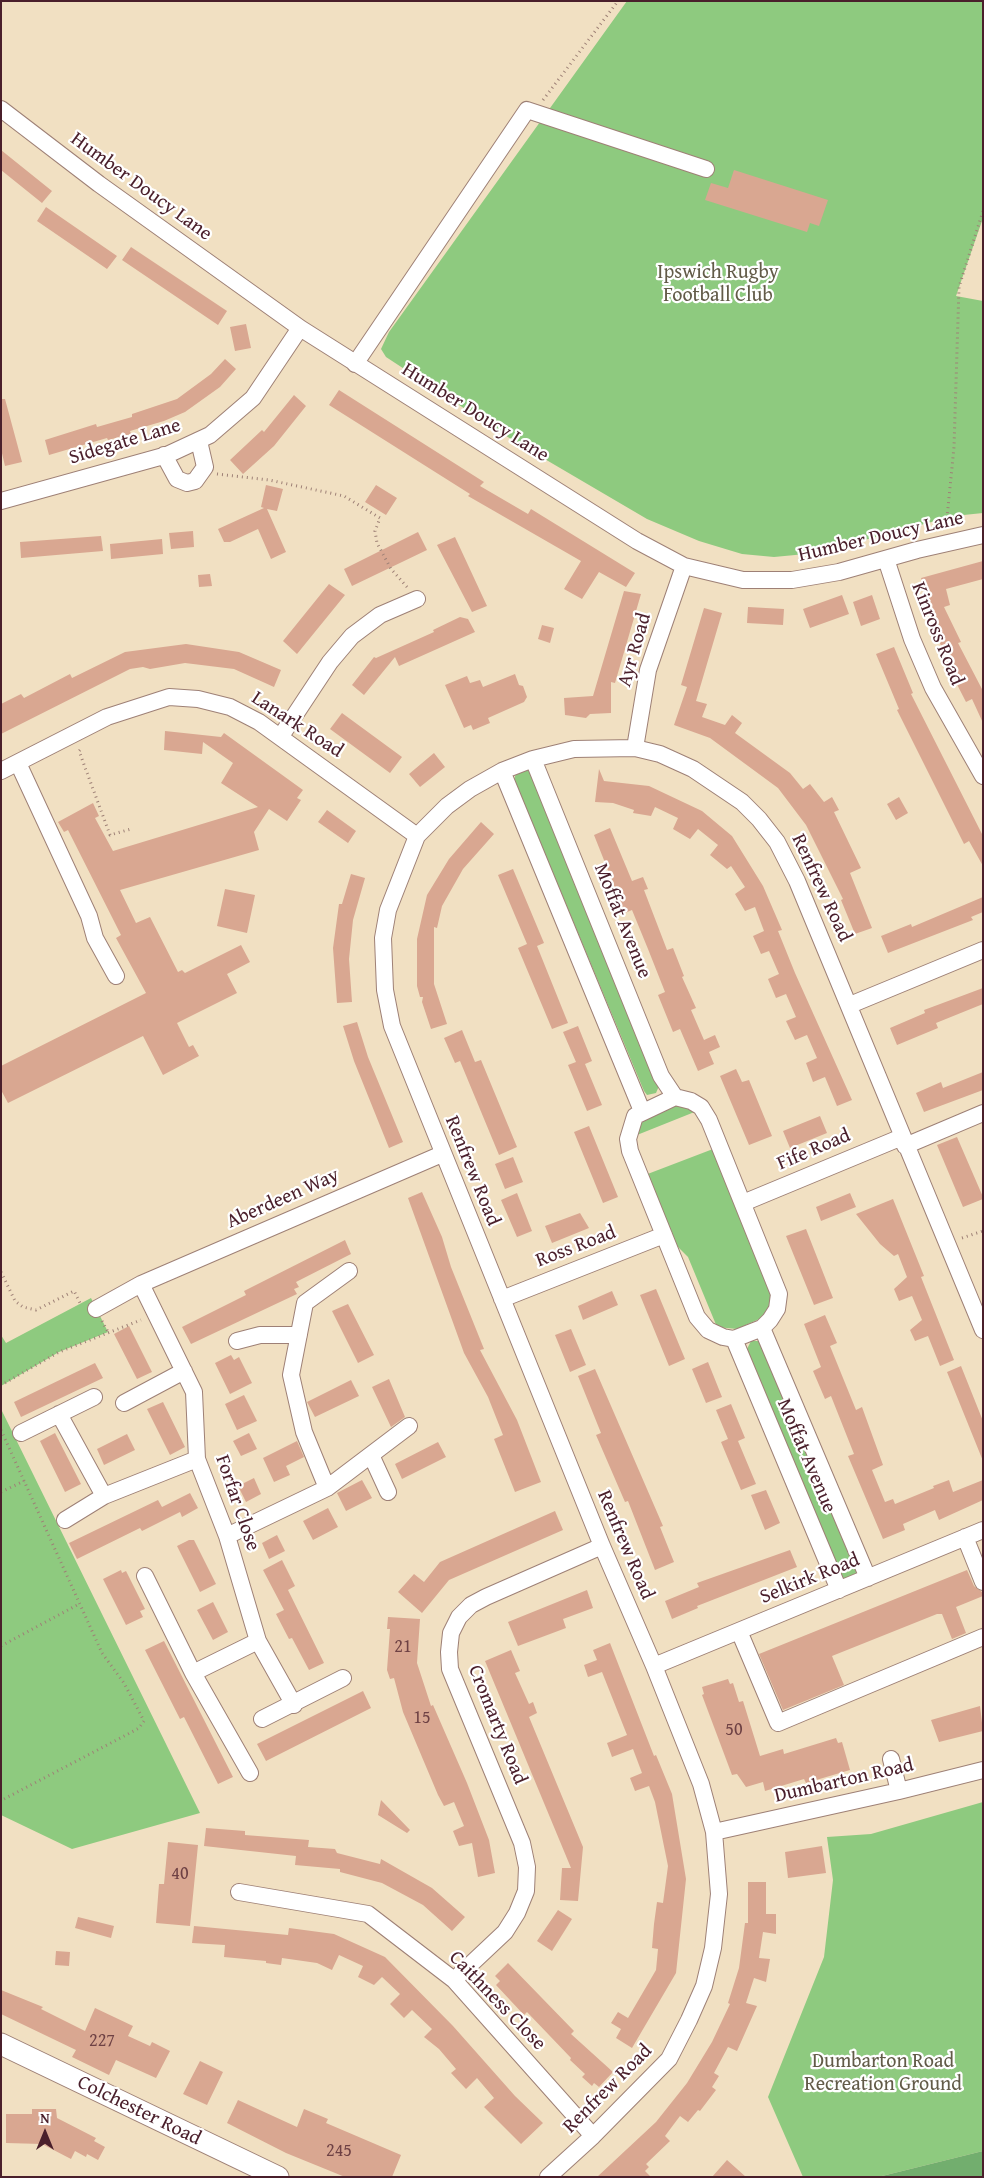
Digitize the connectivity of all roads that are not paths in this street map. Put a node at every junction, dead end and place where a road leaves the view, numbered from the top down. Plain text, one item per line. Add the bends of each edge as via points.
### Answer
1 (1, 109) edge
2 (706, 169) dead end
3 (300, 328) junction
4 (355, 364) junction
5 (199, 441) junction
6 (164, 455) junction
7 (1, 501) edge
8 (983, 535) edge
9 (886, 559) junction
10 (684, 566) junction
11 (418, 599) road end
12 (281, 736) junction
13 (635, 748) junction
14 (977, 752) edge
15 (534, 759) junction
16 (18, 763) junction
17 (1, 771) edge
18 (502, 771) junction
19 (983, 776) edge
20 (417, 836) junction
21 (983, 950) edge
22 (116, 976) dead end
23 (850, 1005) junction
24 (675, 1097) junction
25 (642, 1111) junction
26 (983, 1113) edge
27 (903, 1142) junction
28 (442, 1154) junction
29 (743, 1203) junction
30 (664, 1235) junction
31 (349, 1271) dead end
32 (141, 1284) junction
33 (502, 1299) junction
34 (96, 1309) road end
35 (762, 1328) junction
36 (983, 1330) edge
37 (299, 1335) junction
38 (734, 1339) junction
39 (237, 1341) dead end
40 (184, 1371) junction
41 (94, 1397) dead end
42 (124, 1403) dead end
43 (60, 1414) junction
44 (409, 1426) dead end
45 (21, 1433) dead end
46 (371, 1454) junction
47 (197, 1459) junction
48 (327, 1488) junction
49 (388, 1492) dead end
50 (104, 1496) junction
51 (65, 1520) dead end
52 (983, 1530) edge
53 (227, 1536) junction
54 (965, 1537) junction
55 (602, 1546) junction
56 (145, 1576) dead end
57 (868, 1578) junction
58 (983, 1582) edge
59 (839, 1590) junction
60 (739, 1631) junction
61 (983, 1637) edge
62 (258, 1641) junction
63 (654, 1666) junction
64 (192, 1673) junction
65 (343, 1678) dead end
66 (294, 1705) junction
67 (262, 1719) dead end
68 (891, 1759) dead end
69 (983, 1770) edge
70 (250, 1773) dead end
71 (899, 1791) junction
72 (714, 1832) junction
73 (239, 1892) dead end
74 (454, 1980) junction
75 (1, 2044) edge
76 (593, 2136) junction
77 (278, 2177) edge
78 (548, 2177) edge

1 - 3 street, Humber Doucy Lane via 98,184
2 - 4 street via 527,110
3 - 4 street, Humber Doucy Lane
3 - 5 street, Sidegate Lane via 253,398
4 - 10 street, Humber Doucy Lane via 637,541
5 - 6 street, Sidegate Lane
5 - 6 street via 206,467 195,481 187,483 177,479
6 - 7 street, Sidegate Lane
8 - 9 street, Humber Doucy Lane
9 - 10 street, Humber Doucy Lane via 792,580 743,580
9 - 14 street, Kinross Road via 926,672
10 - 13 street, Ayr Road via 648,670
11 - 12 street via 380,615 352,636 330,662
12 - 16 street, Lanark Road via 230,707 198,699 169,697 107,717
12 - 20 street, Lanark Road
13 - 15 street, Renfrew Road via 574,749
13 - 23 street, Renfrew Road via 660,754 693,769 742,802 759,819 777,842 798,881
14 - 19 street, Kinross Road
15 - 18 street, Renfrew Road
15 - 24 street, Moffat Avenue via 661,1076
16 - 17 street, Lanark Road
16 - 22 street
18 - 20 street, Renfrew Road via 447,806
18 - 25 street
20 - 28 street, Renfrew Road via 388,910 383,938 385,990 392,1026
21 - 23 street
23 - 27 street, Renfrew Road
24 - 25 street
24 - 29 street via 701,1107
25 - 30 street via 631,1124 630,1151
26 - 27 street
27 - 29 street, Fife Road
27 - 36 street, Renfrew Road
28 - 32 street, Aberdeen Way
28 - 33 street, Renfrew Road
29 - 35 street via 779,1294 777,1309
30 - 33 street, Ross Road
30 - 38 street via 697,1317 708,1330
31 - 37 street via 305,1303
32 - 34 street, Aberdeen Way
32 - 40 street, Forfar Close
33 - 55 street, Renfrew Road
35 - 38 street
35 - 57 street, Moffat Avenue
37 - 39 street via 260,1335
37 - 48 street via 291,1374 304,1432
38 - 59 street, Moffat Avenue
40 - 42 street
40 - 47 street, Forfar Close via 194,1392
41 - 43 street
43 - 45 street
43 - 50 street
44 - 46 street
46 - 48 street
46 - 49 street
47 - 50 street
47 - 53 street, Forfar Close
48 - 53 street
50 - 51 street
52 - 54 street, Selkirk Road
53 - 62 street, Forfar Close
54 - 57 street, Selkirk Road
54 - 58 street
55 - 63 street, Renfrew Road
55 - 74 street, Cromarty Road via 486,1596 459,1617 451,1633 450,1669 522,1843 527,1867 526,1891 513,1920 505,1932
56 - 64 street
57 - 59 street, Selkirk Road
59 - 60 street, Selkirk Road
60 - 61 street via 778,1723
60 - 63 street, Selkirk Road
62 - 64 street
62 - 66 street, Forfar Close
63 - 72 street, Renfrew Road via 701,1784
64 - 70 street
65 - 66 street
66 - 67 street
68 - 71 street
69 - 71 street, Dumbarton Road
71 - 72 street, Dumbarton Road
72 - 76 street, Renfrew Road via 719,1894 713,1948 704,1986 669,2059
73 - 74 street, Caithness Close via 368,1914
74 - 76 street, Caithness Close
75 - 77 main road, Colchester Road
76 - 78 street, Renfrew Road

